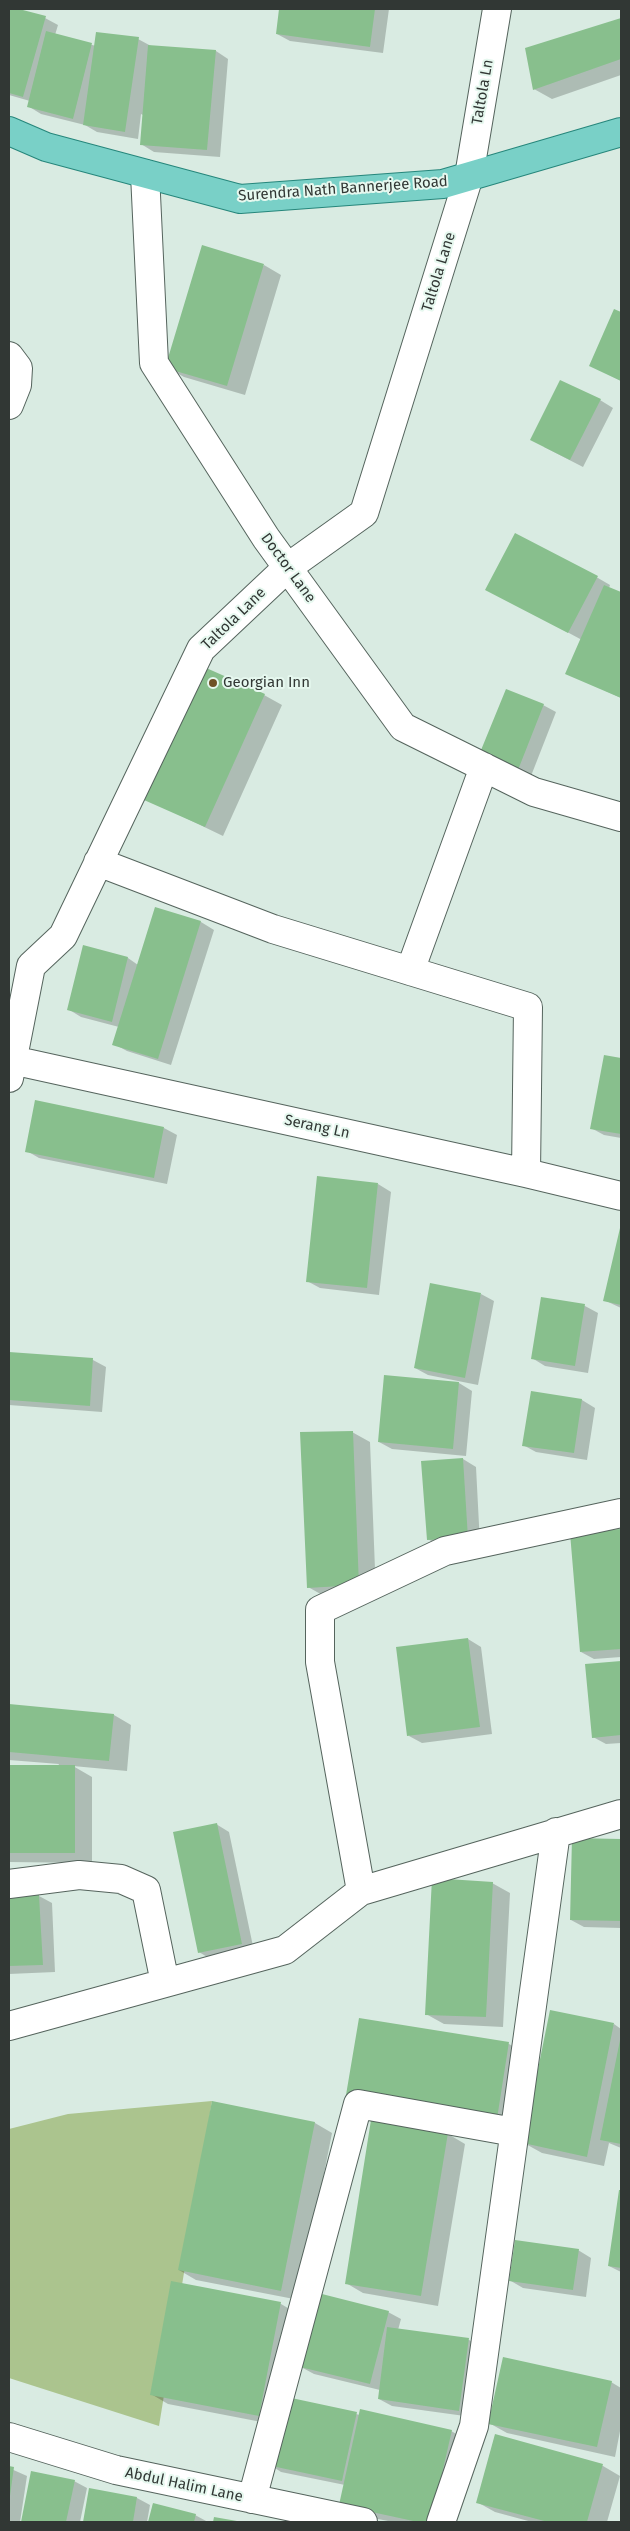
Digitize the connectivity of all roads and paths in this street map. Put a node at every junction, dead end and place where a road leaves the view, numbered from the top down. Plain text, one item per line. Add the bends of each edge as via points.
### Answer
1 (498, 9) edge
2 (9, 130) edge
3 (621, 132) edge
4 (145, 174) junction
5 (469, 176) junction
6 (9, 356) edge
7 (9, 405) edge
8 (287, 568) junction
9 (484, 767) junction
10 (621, 818) edge
11 (98, 862) junction
12 (20, 965) edge
13 (410, 971) junction
14 (11, 1069) edge
15 (526, 1172) junction
16 (621, 1196) edge
17 (621, 1513) edge
18 (621, 1814) edge
19 (556, 1832) junction
20 (9, 1884) edge
21 (361, 1891) junction
22 (165, 1983) junction
23 (9, 2026) edge
24 (514, 2132) junction
25 (9, 2437) edge
26 (252, 2499) junction
27 (363, 2522) edge
28 (441, 2522) edge

1 - 5 street, Taltola Ln
2 - 4 main road, Surendra Nath Bannerjee Road via 46,147
3 - 5 main road, Surendra Nath Bannerjee Road
4 - 5 main road, Surendra Nath Bannerjee Road via 240,199 443,184
4 - 8 street, Doctor Lane via 154,363
5 - 8 street, Taltola Lane via 364,513
6 - 7 street via 18,368 17,385
8 - 9 street, Doctor Lane via 403,728
8 - 11 street, Taltola Lane via 201,649
9 - 10 street, Doctor Lane via 534,792
9 - 13 street
11 - 12 street, Taltola Lane via 63,936
11 - 13 street via 273,929
12 - 14 street, Taltola Lane
13 - 15 street via 528,1007
14 - 15 street, Serang Ln
15 - 16 street, Serang Ln
17 - 21 street via 445,1551 320,1610 320,1662
18 - 19 street
19 - 21 street
19 - 24 street
20 - 22 street via 79,1875 121,1879 146,1890
21 - 22 street via 286,1950
22 - 23 street
24 - 26 street via 358,2104
24 - 28 street via 474,2426
25 - 26 street, Abdul Halim Lane via 116,2470
26 - 27 street, Abdul Halim Lane

